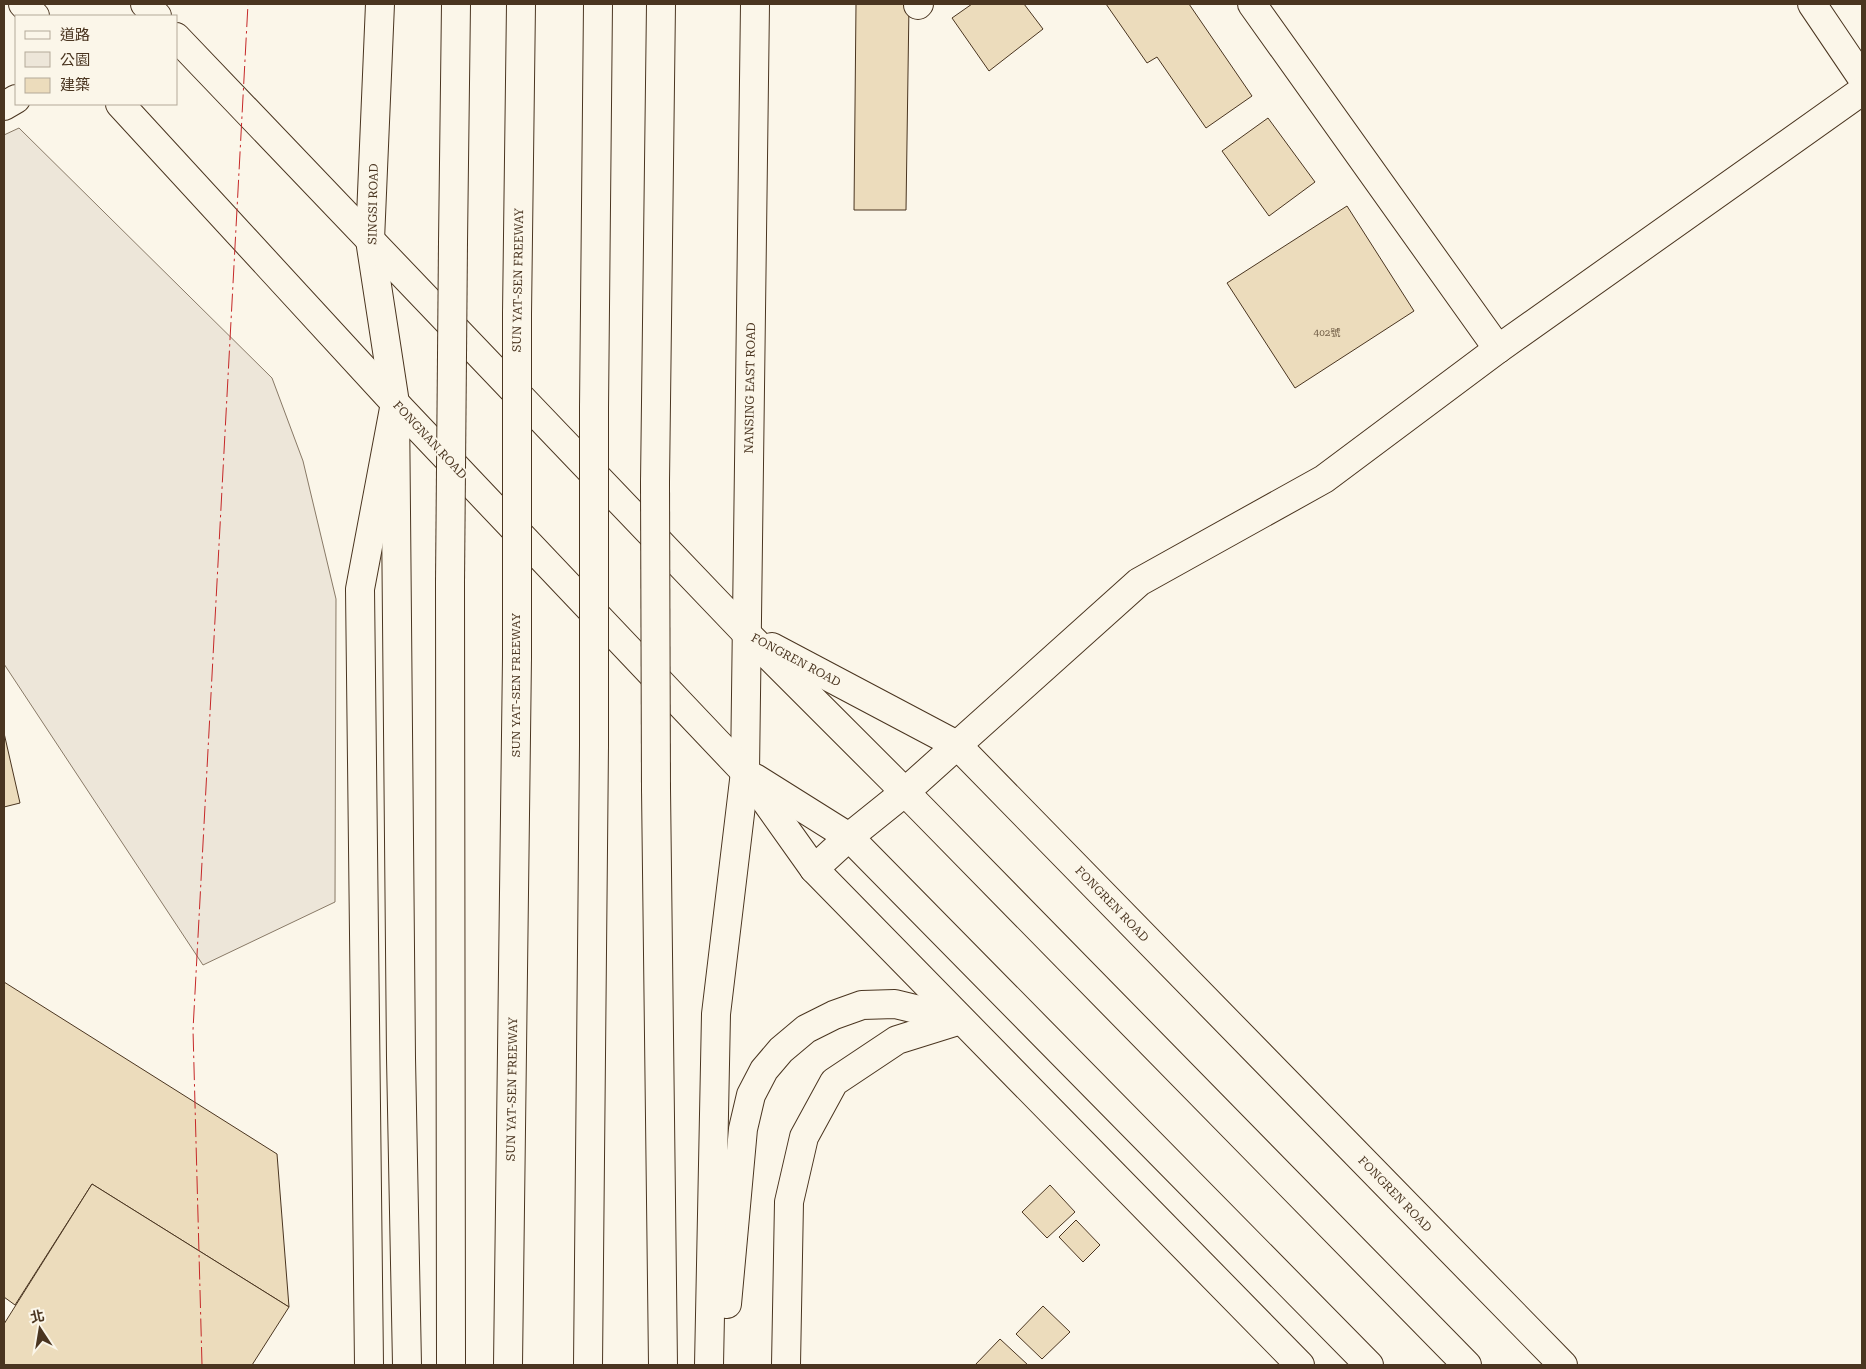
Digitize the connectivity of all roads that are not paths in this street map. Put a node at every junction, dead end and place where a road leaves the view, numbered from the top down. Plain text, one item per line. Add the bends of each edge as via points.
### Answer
1 (23, 4) edge
2 (145, 4) edge
3 (380, 4) edge
4 (456, 4) edge
5 (521, 4) edge
6 (598, 4) edge
7 (661, 4) edge
8 (755, 4) edge
9 (1252, 4) edge
10 (1812, 4) edge
11 (34, 15) edge
12 (156, 15) edge
13 (178, 39) edge
14 (1862, 78) edge
15 (1862, 91) edge
16 (15, 100) edge
17 (121, 105) edge
18 (4, 106) edge
19 (370, 240) junction
20 (1498, 349) junction
21 (395, 403) junction
22 (747, 634) junction
23 (957, 745) junction
24 (745, 772) junction
25 (905, 792) junction
26 (849, 837) junction
27 (814, 869) junction
28 (961, 1020) junction
29 (369, 1365) edge
30 (407, 1365) edge
31 (451, 1365) edge
32 (508, 1365) edge
33 (588, 1365) edge
34 (663, 1365) edge
35 (709, 1365) edge
36 (720, 1365) edge
37 (786, 1365) edge
38 (1300, 1365) edge
39 (1370, 1365) edge
40 (1467, 1365) edge
41 (1563, 1365) edge

1 - 11 main road
2 - 12 main road
3 - 19 main road, SINGSI ROAD
4 - 31 main road, bridge via 450,582
5 - 32 main road, SUN YAT-SEN FREEWAY, bridge
6 - 33 main road, bridge
7 - 34 main road, bridge via 655,482
8 - 22 main road, NANSING EAST ROAD
9 - 20 main road
10 - 14 main road
13 - 19 main road
15 - 20 main road
16 - 18 main road
17 - 21 main road, FONGNAN ROAD
19 - 21 main road, SINGSI ROAD
19 - 22 main road
20 - 23 main road via 1324,479 1139,582
21 - 24 main road, FONGNAN ROAD
21 - 29 main road via 360,589
21 - 30 main road
22 - 23 main road, FONGREN ROAD
22 - 24 main road, NANSING EAST ROAD
22 - 25 main road, FONGREN ROAD
23 - 25 main road
23 - 41 main road, FONGREN ROAD
24 - 26 main road
24 - 27 main road
24 - 35 main road, NANSING EAST ROAD via 716,1014
25 - 26 main road
25 - 40 main road, FONGREN ROAD
26 - 27 main road
26 - 39 main road
27 - 28 main road
28 - 36 main road via 895,1004 862,1005 806,1029 764,1070 751,1095 743,1129
28 - 37 main road via 897,1040 834,1082 804,1137 789,1202
28 - 38 main road

